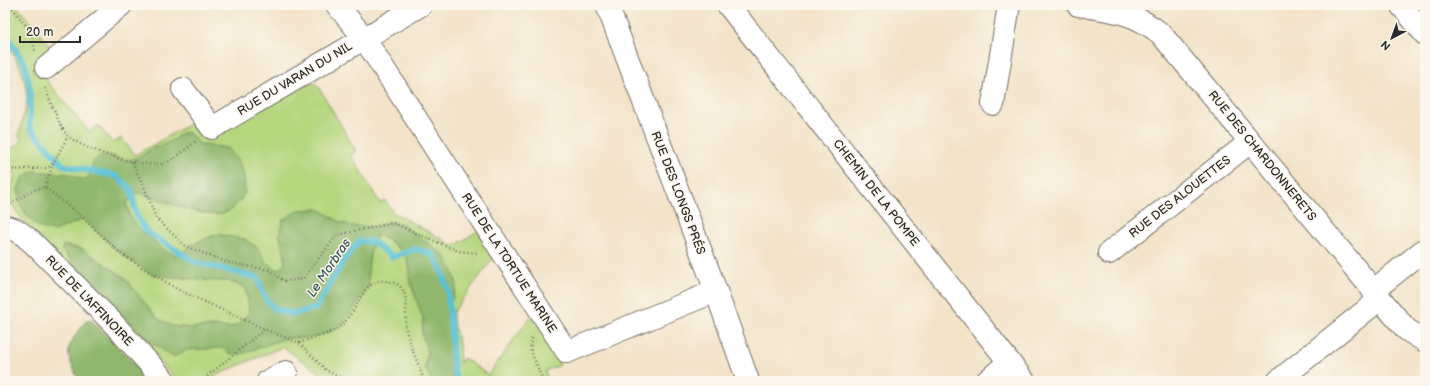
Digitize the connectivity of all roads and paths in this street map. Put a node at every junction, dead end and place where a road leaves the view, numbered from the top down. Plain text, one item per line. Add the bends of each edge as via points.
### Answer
1 (121, 5) edge
2 (337, 5) edge
3 (421, 5) edge
4 (607, 5) edge
5 (728, 5) edge
6 (1009, 5) edge
7 (1078, 5) edge
8 (1401, 5) edge
9 (1425, 34) edge
10 (364, 38) junction
11 (46, 68) dead end
12 (183, 89) dead end
13 (993, 104) dead end
14 (212, 128) junction
15 (1250, 142) junction
16 (132, 162) junction
17 (53, 164) junction
18 (5, 170) edge
19 (45, 187) junction
20 (6, 223) edge
21 (498, 245) junction
22 (1425, 249) edge
23 (1109, 253) dead end
24 (716, 291) junction
25 (1377, 295) junction
26 (265, 329) junction
27 (1425, 341) edge
28 (299, 343) junction
29 (1009, 362) junction
30 (165, 381) edge
31 (202, 381) edge
32 (351, 381) edge
33 (424, 381) edge
34 (748, 381) edge
35 (987, 381) edge
36 (1024, 381) edge
37 (1278, 381) edge

1 - 11 street
2 - 10 street, RUE DE LA TORTUE MARINE
3 - 10 street, RUE DU VARAN DU NIL
4 - 24 street, RUE DES LONGS PRÉS
5 - 29 street, CHEMIN DE LA POMPE
6 - 13 street
7 - 15 street, RUE DES CHARDONNERETS via 1129,14 1156,29
8 - 9 street
10 - 14 street, RUE DU VARAN DU NIL
10 - 21 street, RUE DE LA TORTUE MARINE
12 - 14 street
14 - 16 path via 165,163 156,166
15 - 23 street, RUE DES ALOUETTES
15 - 25 street, RUE DES CHARDONNERETS
16 - 17 path via 98,151 68,136
16 - 21 path via 146,189 156,218 185,246 226,262 269,270 284,281 303,279 337,235 393,223 458,251 480,253
17 - 18 path via 47,168
17 - 19 path
19 - 20 path via 34,190
19 - 26 path via 120,253 146,270 179,290
20 - 30 street, RUE DE L'AFFINOIRE via 32,242 112,322
21 - 24 street, RUE DE LA TORTUE MARINE via 567,352
22 - 25 street
24 - 34 street, RUE DES LONGS PRÉS
25 - 27 street, RUE DES CHARDONNERETS via 1407,330
25 - 37 street
26 - 28 path
26 - 31 path
28 - 32 path via 326,370
28 - 33 path via 335,330 344,323 370,284 381,280 394,282 405,294 406,328
29 - 35 street
29 - 36 street, CHEMIN DE LA POMPE

